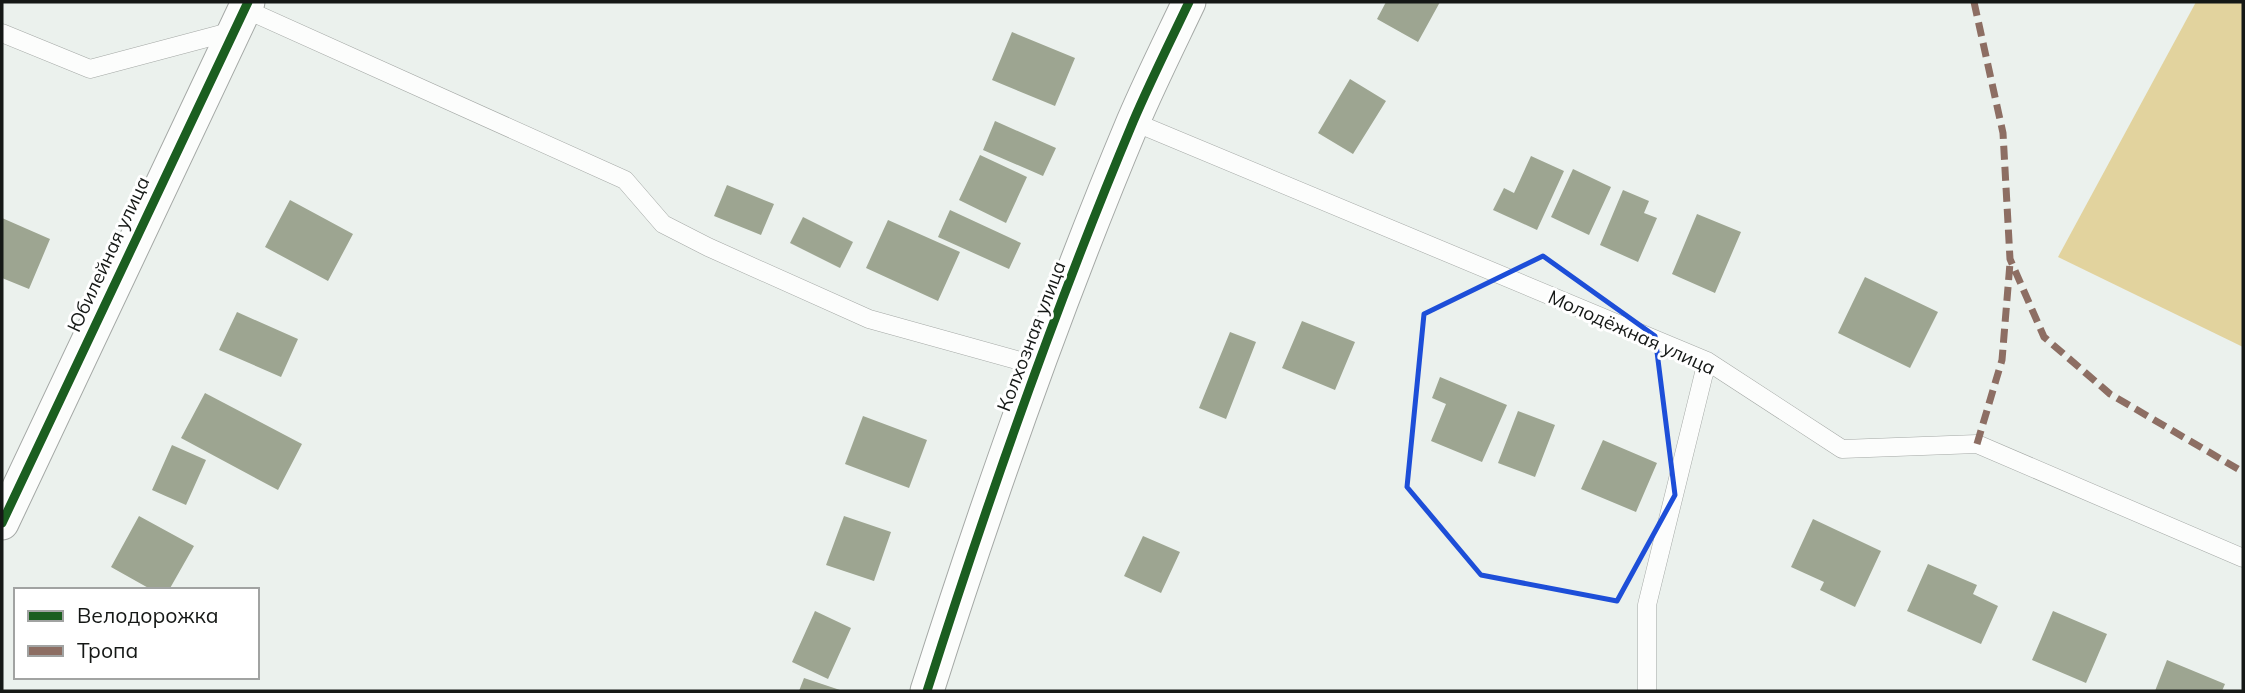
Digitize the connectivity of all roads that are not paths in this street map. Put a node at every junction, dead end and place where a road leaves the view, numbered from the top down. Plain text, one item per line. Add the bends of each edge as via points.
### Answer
1 (1189, 2) edge
2 (242, 14) edge
3 (2, 33) edge
4 (1133, 122) junction
5 (1707, 361) junction
6 (1038, 366) junction
7 (2, 523) edge
8 (2243, 558) edge
9 (927, 691) edge
10 (1647, 691) edge

1 - 4 street, Колхозная улица
2 - 3 lane via 90,69
2 - 6 lane via 625,180 663,224 708,247 869,318
2 - 7 street, Юбилейная улица
4 - 5 lane, Молодёжная улица
4 - 6 street, Колхозная улица
5 - 8 lane, Молодёжная улица via 1842,449 1977,443
5 - 10 lane via 1647,605
6 - 9 street, Колхозная улица

